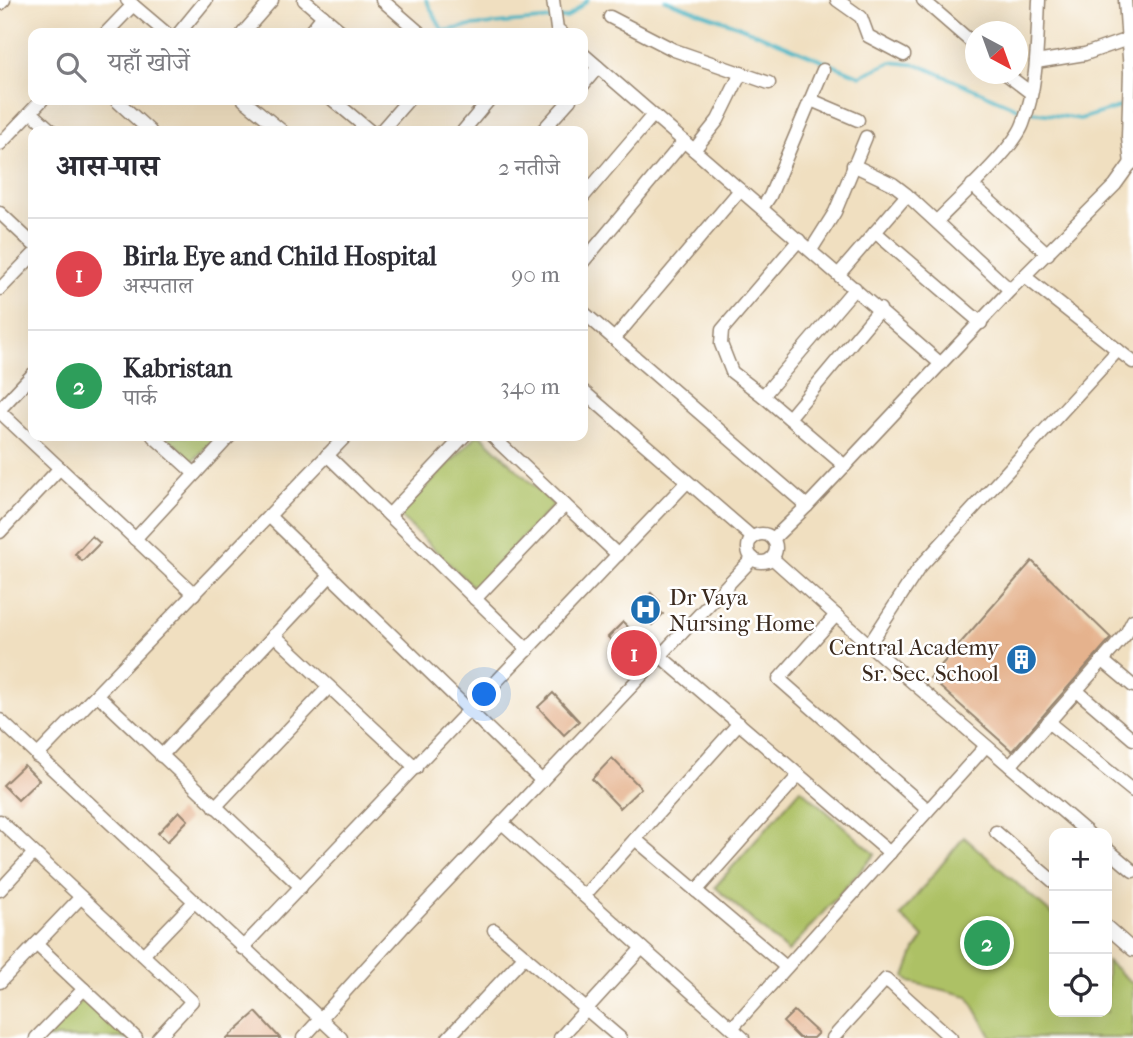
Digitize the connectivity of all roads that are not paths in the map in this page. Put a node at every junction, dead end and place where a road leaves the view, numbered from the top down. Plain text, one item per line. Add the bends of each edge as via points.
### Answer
1 (4, 0) edge
2 (206, 0) edge
3 (272, 0) edge
4 (304, 0) edge
5 (382, 0) edge
6 (837, 0) edge
7 (923, 0) edge
8 (1039, 0) edge
9 (1125, 0) edge
10 (130, 3) edge
11 (0, 4) edge
12 (554, 5) edge
13 (323, 16) junction
14 (610, 17) dead end
15 (110, 28) edge
16 (160, 28) edge
17 (183, 28) edge
18 (247, 28) edge
19 (313, 28) edge
20 (337, 28) edge
21 (414, 28) edge
22 (556, 28) edge
23 (965, 37) edge
24 (1128, 38) junction
25 (904, 55) dead end
26 (588, 58) edge
27 (1036, 62) junction
28 (598, 67) junction
29 (823, 70) dead end
30 (741, 73) junction
31 (588, 79) edge
32 (769, 83) dead end
33 (1017, 84) edge
34 (1030, 96) junction
35 (811, 100) junction
36 (37, 105) edge
37 (121, 105) edge
38 (249, 105) edge
39 (339, 105) edge
40 (404, 105) edge
41 (485, 105) edge
42 (565, 105) edge
43 (31, 112) junction
44 (653, 115) junction
45 (858, 120) dead end
46 (46, 126) edge
47 (145, 126) edge
48 (270, 126) edge
49 (364, 126) edge
50 (385, 126) edge
51 (467, 126) edge
52 (547, 126) edge
53 (866, 137) dead end
54 (0, 145) edge
55 (689, 146) junction
56 (1132, 162) edge
57 (853, 165) junction
58 (972, 185) junction
59 (740, 190) junction
60 (588, 191) edge
61 (907, 195) junction
62 (762, 208) junction
63 (0, 213) edge
64 (937, 221) junction
65 (874, 232) junction
66 (28, 239) edge
67 (799, 240) junction
68 (811, 250) junction
69 (1048, 254) junction
70 (588, 257) edge
71 (28, 260) edge
72 (839, 274) junction
73 (1024, 275) junction
74 (855, 288) junction
75 (0, 289) edge
76 (1010, 290) junction
77 (880, 309) junction
78 (588, 316) edge
79 (981, 323) junction
80 (614, 339) junction
81 (1118, 350) junction
82 (1133, 362) edge
83 (941, 364) junction
84 (28, 379) edge
85 (588, 395) edge
86 (763, 396) junction
87 (0, 410) edge
88 (789, 418) junction
89 (28, 437) edge
90 (32, 441) edge
91 (159, 441) edge
92 (225, 441) edge
93 (341, 441) edge
94 (459, 441) edge
95 (497, 441) edge
96 (327, 455) junction
97 (845, 466) junction
98 (60, 468) junction
99 (195, 474) junction
100 (687, 482) junction
101 (565, 505) junction
102 (807, 506) junction
103 (389, 515) junction
104 (269, 516) junction
105 (1, 528) edge
106 (135, 538) junction
107 (753, 538) junction
108 (773, 539) junction
109 (618, 555) junction
110 (753, 558) junction
111 (772, 558) junction
112 (330, 576) junction
113 (194, 594) junction
114 (475, 599) junction
115 (836, 615) junction
116 (1131, 627) edge
117 (274, 635) junction
118 (869, 645) junction
119 (527, 650) junction
120 (660, 656) junction
121 (1102, 660) junction
122 (1133, 686) edge
123 (329, 687) junction
124 (1076, 690) junction
125 (97, 694) junction
126 (470, 711) junction
127 (0, 720) edge
128 (1048, 722) junction
129 (739, 723) junction
130 (1133, 739) edge
131 (986, 746) junction
132 (37, 756) junction
133 (161, 756) junction
134 (1010, 766) junction
135 (415, 768) junction
136 (799, 775) junction
137 (541, 781) junction
138 (1133, 791) edge
139 (215, 807) junction
140 (928, 810) junction
141 (0, 821) edge
142 (502, 823) junction
143 (1082, 828) edge
144 (996, 832) dead end
145 (635, 839) junction
146 (34, 853) junction
147 (890, 853) junction
148 (1112, 853) edge
149 (1133, 872) edge
150 (1049, 878) edge
151 (300, 887) junction
152 (0, 890) edge
153 (696, 891) junction
154 (584, 896) junction
155 (81, 897) junction
156 (194, 902) junction
157 (495, 930) dead end
158 (1112, 932) edge
159 (36, 944) junction
160 (243, 948) junction
161 (642, 948) junction
162 (1133, 950) edge
163 (143, 955) junction
164 (525, 956) junction
165 (786, 967) junction
166 (0, 982) edge
167 (84, 989) junction
168 (586, 1009) junction
169 (319, 1020) junction
170 (732, 1028) junction
171 (36, 1038) edge
172 (136, 1038) edge
173 (158, 1038) edge
174 (303, 1038) edge
175 (341, 1038) edge
176 (448, 1038) edge
177 (560, 1038) edge
178 (620, 1038) edge
179 (743, 1038) edge
180 (833, 1038) edge
181 (951, 1038) edge

1 - 11 street
2 - 17 street
3 - 18 street
4 - 13 street
5 - 21 street
6 - 25 street via 861,17 868,36
7 - 23 street
8 - 27 street
9 - 24 street
10 - 15 street
10 - 16 street
12 - 22 street
13 - 19 street
13 - 20 street
14 - 30 street via 674,50
24 - 27 street via 1085,54
24 - 56 street
26 - 28 street
27 - 34 street
28 - 31 street
28 - 44 street
29 - 35 street
30 - 32 street
30 - 55 street via 718,120
33 - 34 street
34 - 58 street via 1013,142
35 - 45 street
35 - 62 street
36 - 43 street
37 - 47 street
38 - 48 street
39 - 49 street
40 - 50 street
41 - 51 street
42 - 52 street
43 - 46 street
43 - 54 street
44 - 55 street
44 - 60 street
53 - 57 street
55 - 59 street
55 - 70 street
56 - 69 street
57 - 61 street
57 - 68 street via 835,212
58 - 64 street
58 - 69 street
59 - 62 street
59 - 80 street
61 - 64 street
61 - 65 street
62 - 67 street
63 - 66 street
64 - 76 street
65 - 72 street
65 - 79 street
67 - 68 street
67 - 86 street via 722,330 720,344 732,372
68 - 72 street
69 - 73 street
71 - 75 street
72 - 74 street
73 - 76 street
73 - 81 street
74 - 77 street
74 - 86 street
76 - 79 street
77 - 83 street
77 - 88 street
78 - 80 street
79 - 83 street
80 - 102 street
81 - 82 street
81 - 118 street via 919,568
83 - 97 street
84 - 87 street
85 - 100 street
86 - 88 street
87 - 89 street
88 - 97 street
90 - 98 street
91 - 99 street
92 - 99 street
93 - 96 street
94 - 103 street
95 - 101 street
96 - 103 street
96 - 104 street
97 - 102 street
98 - 105 street
98 - 106 street
99 - 106 street
100 - 107 street
100 - 109 street
101 - 109 street
101 - 114 street
102 - 108 street
103 - 114 street
104 - 112 street
104 - 113 street
106 - 113 street
107 - 108 street via 763,534
107 - 110 street via 748,547
108 - 111 street
109 - 119 street
110 - 111 street via 763,562
110 - 120 street
111 - 115 street
112 - 117 street
112 - 126 street
113 - 125 street
114 - 119 street
115 - 118 street
115 - 140 street via 779,679
116 - 121 street
117 - 123 street
117 - 133 street
118 - 131 street
119 - 126 street
120 - 129 street
120 - 137 street
121 - 122 street
121 - 124 street
123 - 135 street
123 - 139 street
124 - 128 street
124 - 130 street
125 - 132 street
125 - 133 street
126 - 135 street
126 - 137 street
127 - 132 street
128 - 134 street
128 - 138 street
129 - 136 street
129 - 145 street
131 - 134 street
131 - 140 street
132 - 156 street
133 - 139 street
134 - 143 street
135 - 151 street
136 - 147 street
136 - 153 street
137 - 142 street
139 - 151 street
140 - 147 street
141 - 146 street
142 - 154 street
142 - 169 street
144 - 150 street
145 - 153 street
145 - 154 street
146 - 152 street
146 - 155 street
147 - 165 street
148 - 149 street
151 - 160 street
153 - 165 street
154 - 161 street
155 - 159 street
155 - 163 street
156 - 160 street
156 - 163 street
157 - 164 street
158 - 162 street
159 - 166 street
159 - 167 street
160 - 169 street
161 - 168 street
161 - 170 street
163 - 173 street via 192,1001
164 - 168 street
164 - 176 street
165 - 170 street
167 - 171 street
167 - 172 street
168 - 177 street
168 - 178 street
169 - 174 street
169 - 175 street
170 - 179 street
180 - 181 street via 887,979

